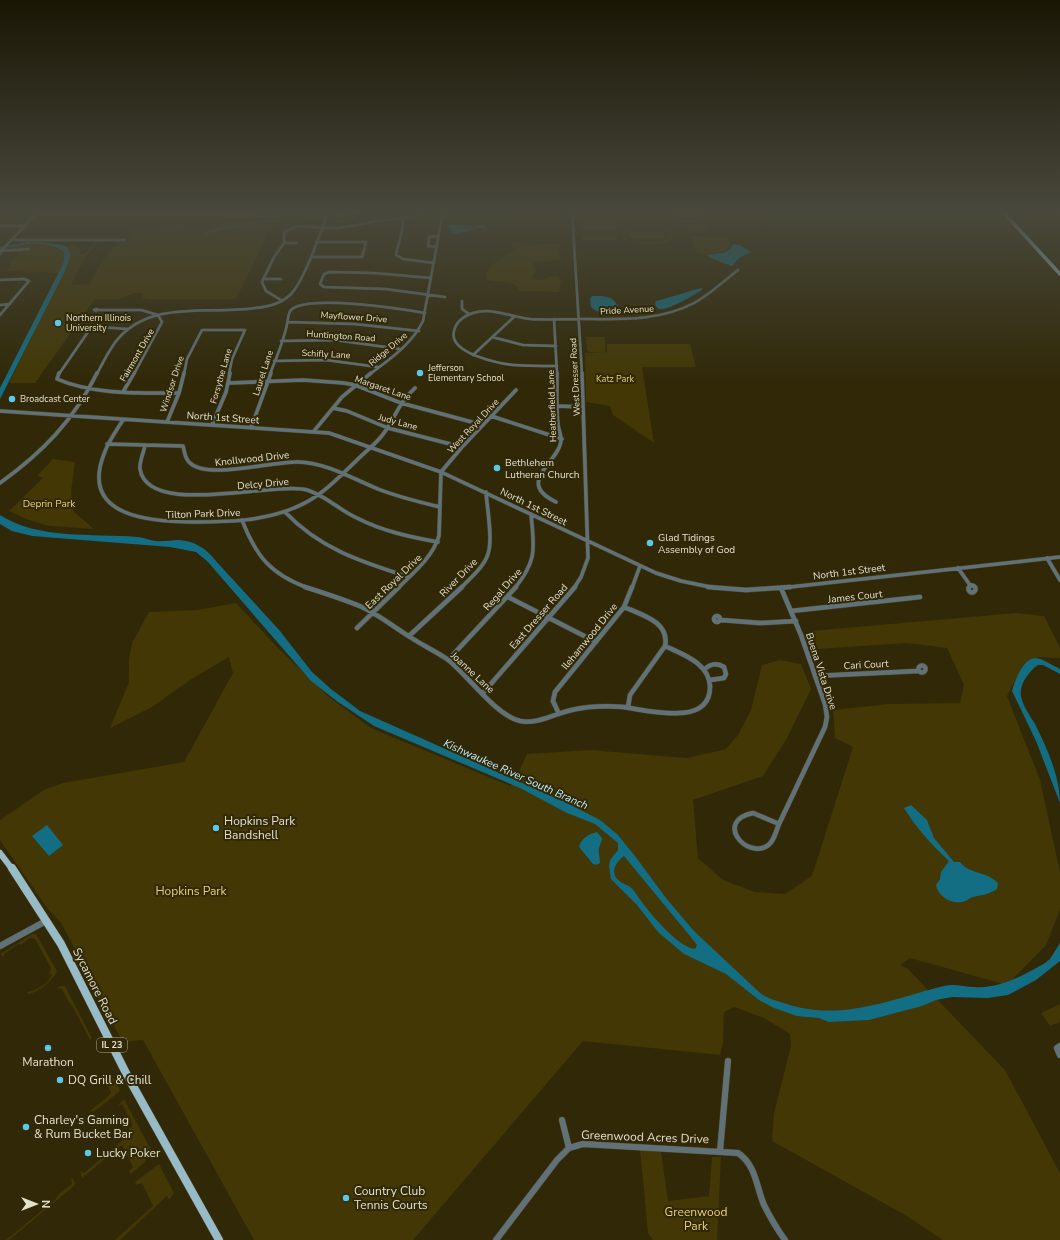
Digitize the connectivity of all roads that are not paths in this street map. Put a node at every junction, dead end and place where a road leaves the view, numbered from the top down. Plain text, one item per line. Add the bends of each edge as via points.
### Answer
1 (268, 269) edge
2 (306, 269) edge
3 (433, 269) edge
4 (576, 269) edge
5 (737, 271) dead end
6 (431, 278) junction
7 (263, 279) junction
8 (281, 279) dead end
9 (0, 280) edge
10 (428, 294) junction
11 (445, 297) dead end
12 (281, 300) junction
13 (462, 301) dead end
14 (0, 304) edge
15 (10, 304) junction
16 (98, 310) dead end
17 (425, 313) junction
18 (469, 314) junction
19 (0, 315) edge
20 (158, 315) junction
21 (515, 316) junction
22 (554, 319) junction
23 (579, 319) junction
24 (288, 322) junction
25 (128, 329) junction
26 (245, 330) joint
27 (418, 331) junction
28 (492, 337) junction
29 (281, 341) junction
30 (556, 346) junction
31 (400, 349) junction
32 (473, 355) junction
33 (274, 361) junction
34 (557, 366) junction
35 (378, 367) junction
36 (268, 381) junction
37 (228, 383) junction
38 (355, 385) junction
39 (90, 388) junction
40 (415, 388) dead end
41 (516, 390) dead end
42 (123, 392) junction
43 (179, 393) junction
44 (401, 403) junction
45 (558, 406) junction
46 (583, 406) junction
47 (333, 408) junction
48 (0, 411) edge
49 (72, 416) junction
50 (491, 416) junction
51 (123, 420) junction
52 (167, 422) junction
53 (212, 425) junction
54 (483, 425) junction
55 (251, 428) junction
56 (388, 428) junction
57 (314, 431) junction
58 (562, 439) junction
59 (107, 444) junction
60 (145, 445) junction
61 (462, 447) junction
62 (370, 448) junction
63 (345, 472) junction
64 (441, 472) junction
65 (0, 483) edge
66 (486, 492) junction
67 (319, 495) junction
68 (556, 502) dead end
69 (440, 507) junction
70 (285, 512) junction
71 (531, 514) junction
72 (242, 520) junction
73 (438, 542) junction
74 (588, 542) junction
75 (1060, 557) edge
76 (1047, 558) junction
77 (640, 566) junction
78 (958, 568) junction
79 (409, 577) junction
80 (1060, 580) edge
81 (970, 585) dead end
82 (781, 588) junction
83 (508, 597) junction
84 (920, 597) dead end
85 (624, 607) junction
86 (792, 611) junction
87 (372, 612) junction
88 (548, 618) junction
89 (721, 620) dead end
90 (796, 621) junction
91 (357, 628) dead end
92 (409, 636) junction
93 (596, 642) junction
94 (665, 646) junction
95 (448, 660) junction
96 (704, 670) junction
97 (918, 671) dead end
98 (815, 676) junction
99 (710, 680) junction
100 (484, 693) junction
101 (628, 707) junction
102 (559, 714) junction
103 (779, 824) junction
104 (0, 853) edge
105 (46, 921) junction
106 (0, 946) edge
107 (1060, 1046) edge
108 (1060, 1055) edge
109 (728, 1062) dead end
110 (562, 1120) dead end
111 (569, 1148) junction
112 (720, 1151) junction
113 (219, 1240) edge
114 (496, 1240) edge
115 (784, 1240) edge

1 - 7 street
2 - 12 street via 298,288
3 - 6 street, Ridge Drive
4 - 23 street, West Dresser Road
5 - 23 street, Pride Avenue via 695,303 672,312 641,318
6 - 10 street, Ridge Drive
6 - 10 street via 328,272 324,274 320,284 324,287
7 - 8 street
7 - 12 street via 262,285 266,291
9 - 15 street via 29,280
10 - 11 street
10 - 17 street, Ridge Drive
12 - 20 street via 248,310 189,310
13 - 18 street via 462,309
14 - 15 street
15 - 19 street
16 - 20 street, Fairmont Drive via 141,310
17 - 24 street, Laurel Lane via 361,305 304,304 291,310
17 - 27 street, Ridge Drive
18 - 21 street, Pride Avenue via 490,311
18 - 32 street via 457,324 453,337 458,346
20 - 25 street
20 - 42 street, Fairmont Drive via 162,325
21 - 22 street, Pride Avenue
21 - 28 street
22 - 23 street, Pride Avenue
22 - 30 street, Heatherfield Lane
23 - 46 street, West Dresser Road
24 - 27 street, Mayflower Drive via 359,323
24 - 29 street, Laurel Lane
25 - 39 street via 103,362
25 - 39 street via 90,329 57,376 59,380
26 - 37 street, Forsythe Lane via 232,359
26 - 43 street, Windsor Drive via 202,330 187,359
27 - 31 street, Ridge Drive
28 - 30 street via 523,345
28 - 32 street
29 - 31 street, Huntington Road via 335,340
29 - 33 street, Laurel Lane
30 - 34 street, Heatherfield Lane
31 - 35 street, Ridge Drive
32 - 34 street via 511,365
33 - 35 street, Schifly Lane via 326,360
33 - 36 street, Laurel Lane
34 - 45 street, Heatherfield Lane
35 - 38 street, Ridge Drive
36 - 37 street, Margaret Lane
36 - 38 street, Margaret Lane via 314,380
36 - 55 street, Laurel Lane
37 - 53 street, Forsythe Lane
38 - 44 street, Margaret Lane
38 - 47 street, Ridge Drive
39 - 42 street
39 - 49 street
40 - 44 street, Tilton Park Drive
41 - 50 street, West Royal Drive
42 - 43 street
43 - 52 street, Windsor Drive
44 - 54 street, Margaret Lane
44 - 56 street, Tilton Park Drive
45 - 46 street
45 - 58 street, Heatherfield Lane via 558,428
46 - 74 street, West Dresser Road
47 - 56 street, Judy Lane
47 - 57 street, Ridge Drive
48 - 49 street, North 1st Street
49 - 51 street, North 1st Street
49 - 65 street via 24,465
50 - 54 street, West Royal Drive
50 - 58 street
51 - 52 street, North 1st Street
51 - 59 street, Tilton Park Drive
52 - 53 street, North 1st Street
53 - 55 street, North 1st Street
54 - 61 street, West Royal Drive
55 - 57 street, North 1st Street
56 - 61 street, Judy Lane
56 - 62 street, Tilton Park Drive
57 - 62 street, North 1st Street
58 - 68 street, Heatherfield Lane via 557,453 540,474 538,482 545,496
59 - 60 street
59 - 72 street, Tilton Park Drive via 99,464 98,484 106,499 122,512 158,522
60 - 63 street, Knollwood Drive via 184,446 188,462 205,469 219,470 292,461 321,464
60 - 67 street, Delcy Drive via 140,460 142,478 153,488 166,493 226,494 284,487
61 - 64 street, West Royal Drive
62 - 63 street, Tilton Park Drive
62 - 64 street, North 1st Street
63 - 67 street, Tilton Park Drive
63 - 69 street, Knollwood Drive via 387,493
64 - 66 street, North 1st Street
64 - 69 street, East Royal Drive
66 - 71 street, North 1st Street
66 - 92 street, River Drive via 488,551 485,561
67 - 70 street, Tilton Park Drive
67 - 73 street, Delcy Drive via 346,513 371,524 396,533
69 - 73 street, East Royal Drive
70 - 72 street, Tilton Park Drive
70 - 79 street via 307,532 336,550 360,562
71 - 74 street, North 1st Street
71 - 83 street, Regal Drive via 534,546 531,563 523,579
72 - 87 street, Joanne Lane via 257,552 275,571 294,582
73 - 79 street, East Royal Drive via 429,557
74 - 77 street, North 1st Street
74 - 88 street, East Dresser Road via 588,558 581,577
75 - 76 street, North 1st Street
76 - 78 street, North 1st Street
76 - 80 street
77 - 82 street, North 1st Street via 672,579 711,588
77 - 85 street, Ilehamwood Drive
78 - 81 street
78 - 82 street, North 1st Street
79 - 87 street, East Royal Drive
82 - 86 street, Buena Vista Drive
83 - 88 street
83 - 95 street, Regal Drive
84 - 86 street, James Court
85 - 93 street, Ilehamwood Drive
85 - 94 street via 662,627 667,636
86 - 90 street, Buena Vista Drive
87 - 91 street, East Royal Drive
87 - 92 street, Joanne Lane
88 - 93 street
88 - 100 street, East Dresser Road
89 - 90 street via 760,623
90 - 98 street, Buena Vista Drive
92 - 95 street, Joanne Lane
93 - 102 street, Ilehamwood Drive via 555,692 553,699
94 - 96 street via 693,660
94 - 101 street via 630,695
95 - 100 street, Joanne Lane
96 - 99 street
96 - 99 street via 710,664 724,667 724,678
97 - 98 street, Cari Court
98 - 103 street, Buena Vista Drive via 826,708 826,722
99 - 101 street, Joanne Lane via 707,700 702,706 688,713 676,714
100 - 102 street, Joanne Lane via 504,714 517,720 535,721
101 - 102 street, Joanne Lane via 595,707
103 - 103 street, Buena Vista Drive via 769,844 759,848 751,848 744,844 735,832 739,818 749,814
104 - 105 main road, Sycamore Road / IL 23
105 - 106 street
105 - 113 main road, Sycamore Road / IL 23 via 70,962 128,1078
107 - 108 street via 1057,1048
109 - 112 street
110 - 111 street
111 - 112 street, Greenwood Acres Drive via 583,1144 601,1144
111 - 114 street, Greenwood Acres Drive
112 - 115 street, Greenwood Acres Drive via 738,1153 748,1161 764,1202

